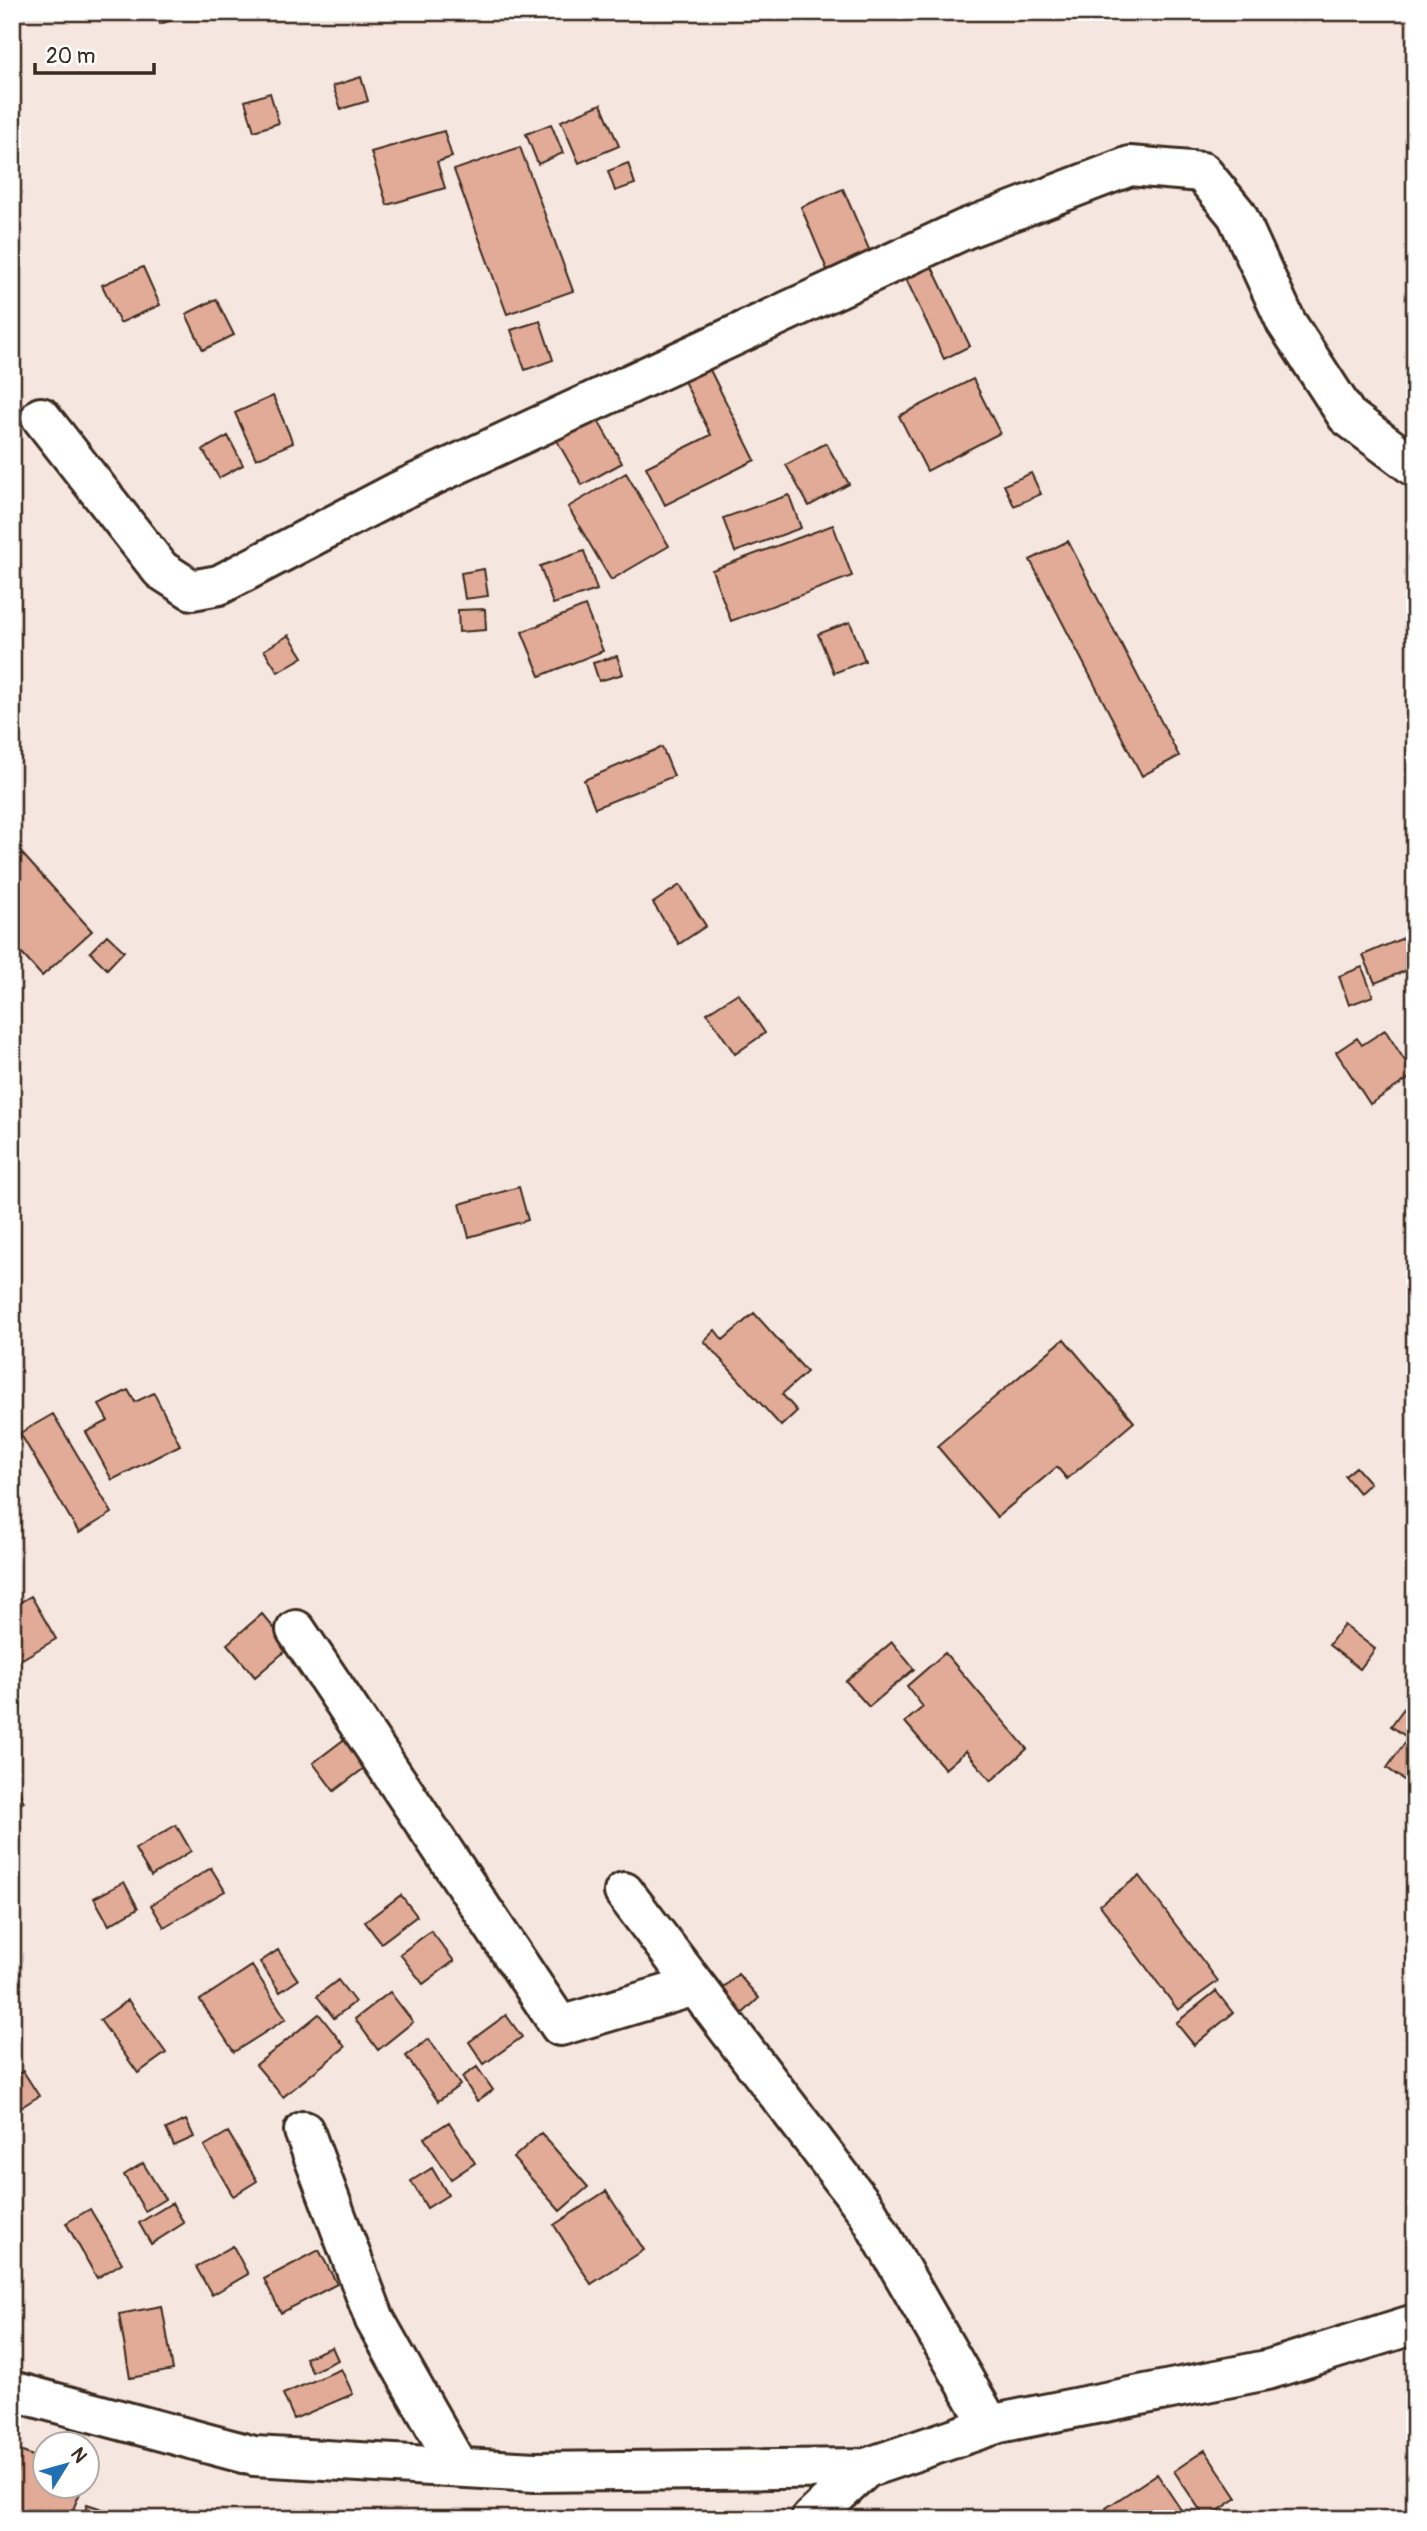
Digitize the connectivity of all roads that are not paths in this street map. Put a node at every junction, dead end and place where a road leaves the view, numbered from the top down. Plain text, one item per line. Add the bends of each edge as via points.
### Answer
1 (41, 417) dead end
2 (1415, 467) edge
3 (296, 1630) dead end
4 (624, 1892) dead end
5 (695, 1986) junction
6 (304, 2131) dead end
7 (1415, 2324) edge
8 (12, 2391) edge
9 (990, 2426) junction
10 (458, 2467) junction
11 (866, 2468) junction
12 (811, 2519) edge

1 - 2 street via 161,570 192,590 219,585 397,492 965,229 1130,166 1202,173 1237,215 1286,322 1347,416
3 - 5 street via 560,2026
4 - 5 street
5 - 9 street via 867,2211
6 - 10 street via 375,2320
7 - 9 street via 1267,2370
8 - 10 street via 254,2456
9 - 11 street
10 - 11 street via 534,2472
11 - 12 street

